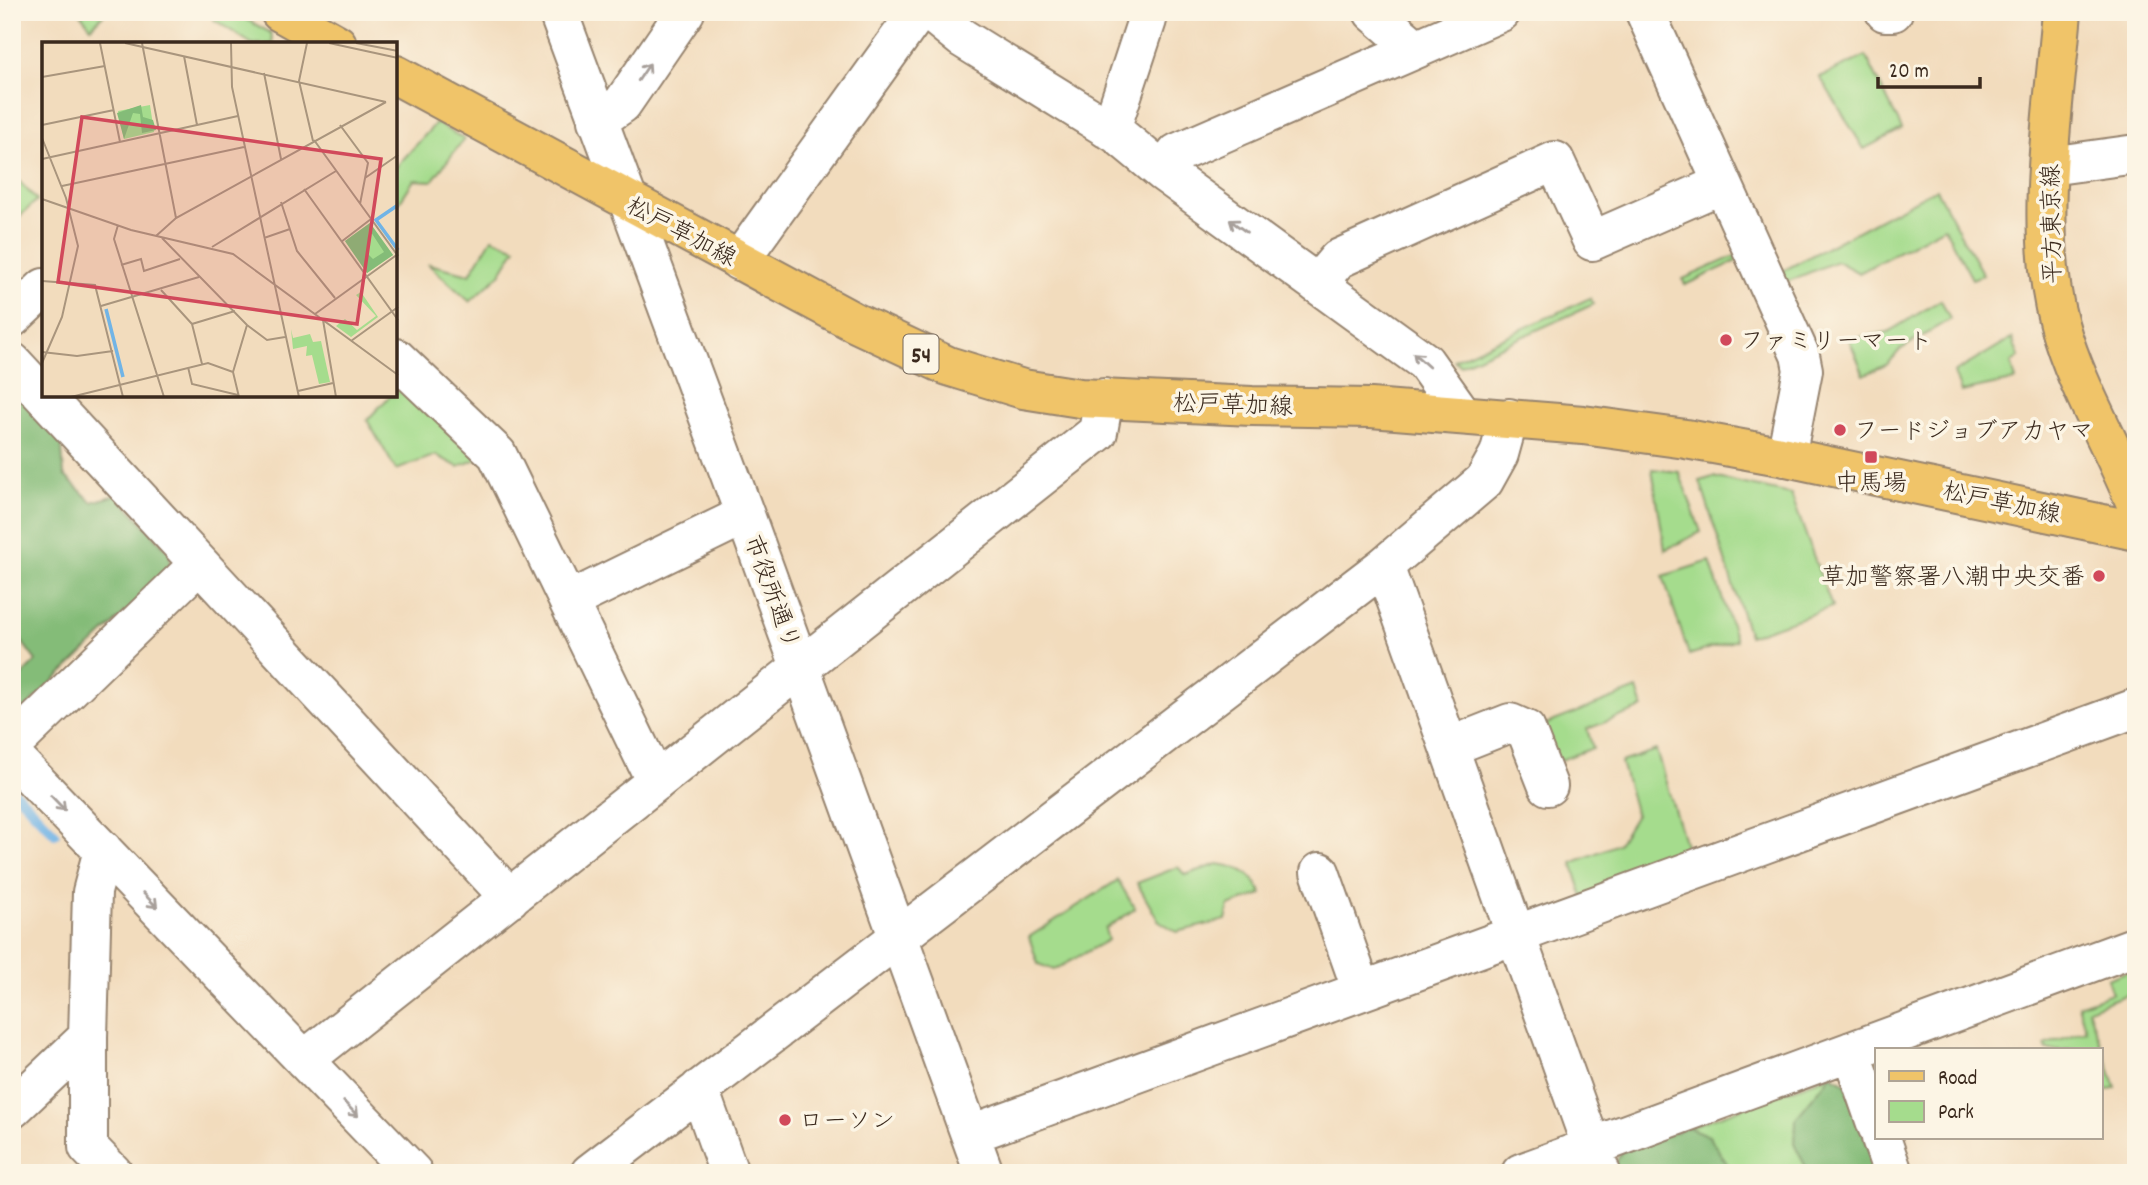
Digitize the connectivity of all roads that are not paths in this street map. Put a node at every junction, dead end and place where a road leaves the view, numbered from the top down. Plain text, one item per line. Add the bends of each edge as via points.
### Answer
1 (558, 12) edge
2 (685, 12) edge
3 (918, 12) edge
4 (930, 12) edge
5 (1373, 12) edge
6 (1501, 12) edge
7 (1645, 12) edge
8 (1885, 12) edge
9 (1893, 12) edge
10 (2062, 12) edge
11 (1147, 20) dead end
12 (1416, 49) junction
13 (397, 76) edge
14 (597, 121) junction
15 (1106, 128) junction
16 (2136, 154) edge
17 (2049, 166) junction
18 (1163, 172) junction
19 (1722, 184) junction
20 (627, 202) junction
21 (738, 261) junction
22 (1318, 284) junction
23 (42, 290) edge
24 (12, 318) edge
25 (397, 359) edge
26 (12, 362) edge
27 (42, 394) edge
28 (44, 397) edge
29 (1104, 398) junction
30 (1462, 414) junction
31 (1509, 418) junction
32 (1786, 457) junction
33 (2136, 504) edge
34 (745, 516) junction
35 (2136, 531) edge
36 (199, 564) junction
37 (1384, 566) junction
38 (569, 601) junction
39 (801, 668) junction
40 (2136, 708) edge
41 (12, 745) edge
42 (1449, 747) junction
43 (12, 756) edge
44 (656, 782) junction
45 (1548, 786) dead end
46 (103, 850) junction
47 (1320, 872) dead end
48 (510, 898) junction
49 (1516, 935) junction
50 (899, 937) junction
51 (2136, 946) edge
52 (1363, 991) junction
53 (88, 1037) junction
54 (1851, 1051) junction
55 (304, 1060) junction
56 (699, 1089) junction
57 (17, 1095) edge
58 (1875, 1120) edge
59 (971, 1134) junction
60 (1882, 1140) edge
61 (1597, 1160) edge
62 (113, 1173) edge
63 (413, 1173) edge
64 (590, 1173) edge
65 (729, 1173) edge
66 (985, 1173) edge
67 (1521, 1173) edge
68 (1893, 1173) edge

1 - 14 street, 市役所通り
14 -> 2 street via 622,104
3 - 21 street
4 - 15 street via 962,38
5 - 12 street
6 - 12 street
7 - 19 street
8 - 9 street
10 - 17 main road, 平方東京線
11 - 15 street via 1115,117
12 - 18 street via 1177,153
13 - 20 main road, 松戸草加線 / 54
14 - 20 street, 市役所通り
15 - 18 street
16 - 17 street
17 - 33 main road, 平方東京線 via 2048,272 2059,324
22 -> 18 street
19 - 22 street via 1592,241 1555,162 1338,260
19 - 32 street via 1800,355 1803,370
20 - 21 main road, 松戸草加線 / 54
20 - 34 street, 市役所通り
21 - 29 main road, 松戸草加線 / 54 via 948,366 1023,389
30 -> 22 street via 1425,362
23 - 24 street
25 - 38 street via 497,454
26 - 27 street
28 - 36 street
29 - 30 main road, 松戸草加線 / 54
29 - 39 street via 1098,432
30 - 31 main road, 松戸草加線 / 54
31 - 32 main road, 松戸草加線 / 54 via 1686,439
31 - 37 street via 1499,454 1484,481
32 - 35 main road, 松戸草加線 / 54
34 - 38 street
34 - 39 street, 市役所通り
36 - 41 street
36 - 48 street
37 - 42 street
37 - 50 street
38 - 44 street
39 - 44 street
39 - 50 street, 市役所通り
40 - 49 street
42 - 45 street via 1510,723 1526,730
42 - 49 street
43 -> 46 street
44 - 48 street
46 - 53 street via 92,892
46 -> 55 street
47 - 52 street
48 - 55 street
49 - 52 street
49 - 61 street
50 - 56 street
50 - 59 street, 市役所通り
51 - 54 street
52 - 59 street
53 - 57 street
53 - 62 street via 88,1147
54 - 58 street
54 - 61 street
55 -> 63 street
56 - 64 street
56 - 65 street
59 - 66 street, 市役所通り
60 - 68 street
61 - 67 street

